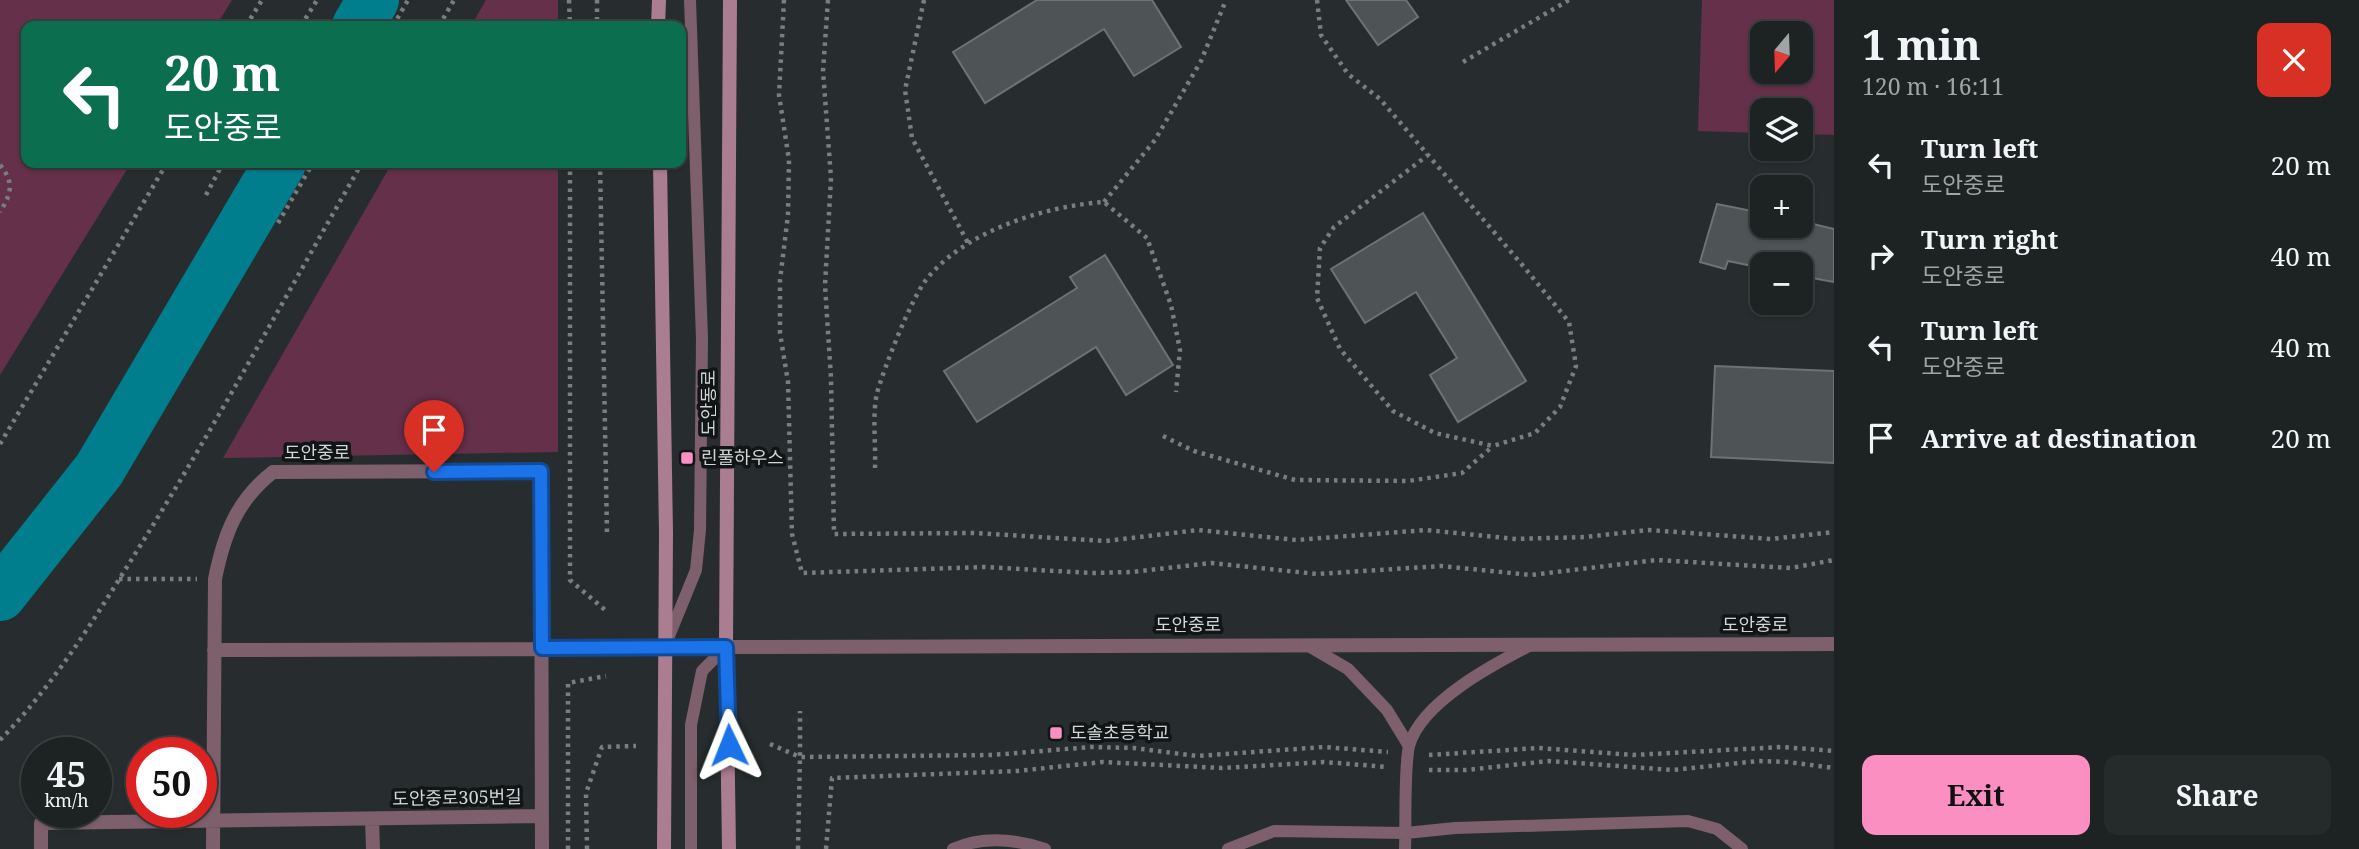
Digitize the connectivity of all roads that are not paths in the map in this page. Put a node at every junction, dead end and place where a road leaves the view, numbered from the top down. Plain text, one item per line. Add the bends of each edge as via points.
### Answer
1 (659, 0) edge
2 (690, 0) edge
3 (730, 0) edge
4 (659, 21) edge
5 (660, 168) edge
6 (1834, 644) edge
7 (1306, 645) junction
8 (1532, 645) junction
9 (726, 647) junction
10 (542, 648) junction
11 (664, 649) junction
12 (214, 650) junction
13 (213, 737) edge
14 (1409, 746) junction
15 (542, 816) junction
16 (372, 818) junction
17 (217, 820) edge
18 (126, 822) edge
19 (213, 828) edge
20 (1406, 833) junction
21 (41, 849) edge
22 (213, 849) edge
23 (373, 849) edge
24 (542, 849) edge
25 (664, 849) edge
26 (691, 849) edge
27 (729, 849) edge
28 (953, 849) edge
29 (1045, 849) edge
30 (1228, 849) edge
31 (1405, 849) edge
32 (1742, 849) edge

1 - 4 main road
2 - 11 lane via 702,339 700,530 696,570
3 - 9 main road, 도안동로
5 - 11 main road
6 - 8 street, 도안중로
7 - 8 street, 도안중로
7 - 9 street, 도안중로
7 - 14 lane via 1348,669 1387,710
8 - 14 lane via 1478,673 1447,698 1425,719
9 - 11 main road, 도안중로
9 - 26 lane via 702,671 691,725
9 - 27 main road, 도안동로
10 - 11 street, 도안중로
10 - 12 street, 도안중로
10 - 12 street, 도안중로 via 541,471 273,472 251,489 223,541 215,579
10 - 15 street, 도안중로305번길
11 - 25 main road
12 - 13 street
14 - 20 lane
15 - 16 street, 도안중로305번길
15 - 24 street, 도안중로305번길
16 - 17 street, 도안중로305번길
16 - 23 street, 도안중로305번길
18 - 21 street, 도안중로305번길 via 41,823
19 - 22 street
20 - 30 lane via 1274,831
20 - 31 lane
20 - 32 lane via 1688,821 1717,829
28 - 29 lane via 969,841 998,840

